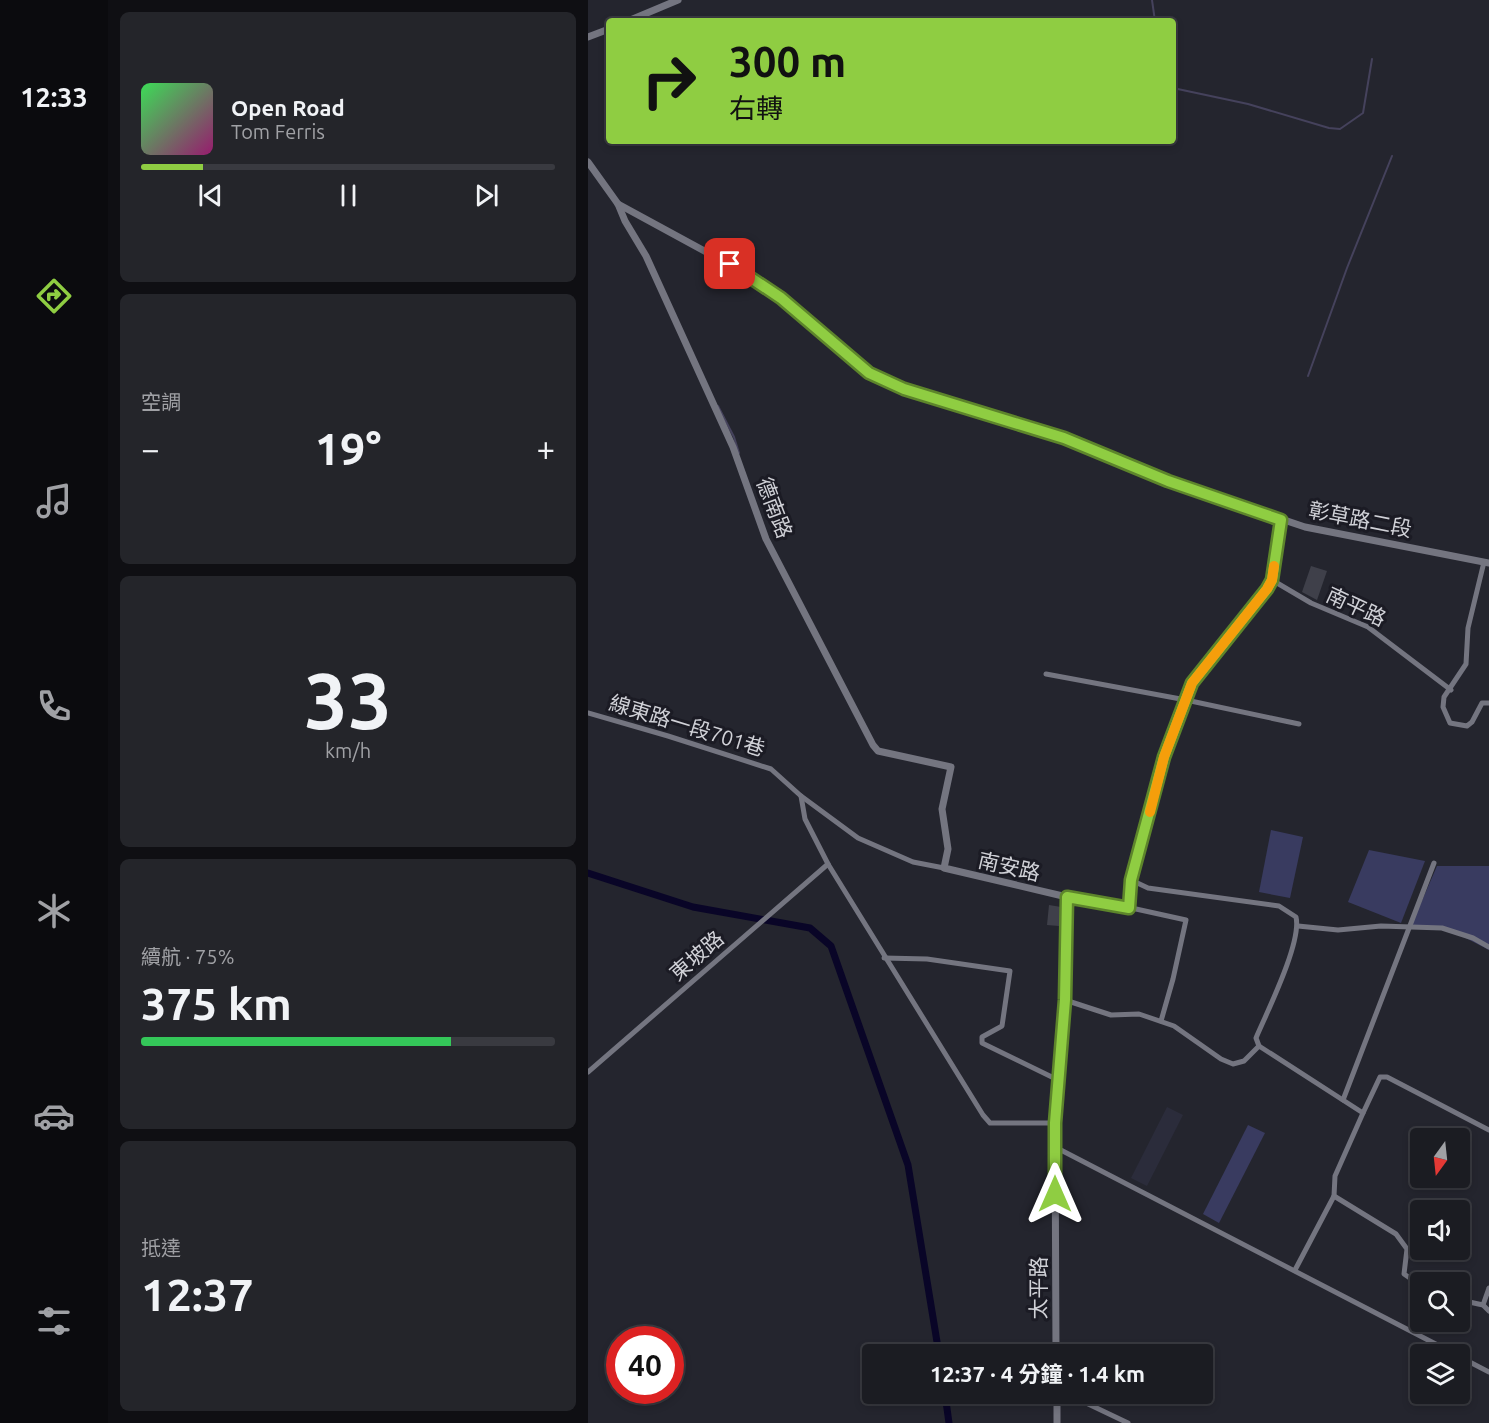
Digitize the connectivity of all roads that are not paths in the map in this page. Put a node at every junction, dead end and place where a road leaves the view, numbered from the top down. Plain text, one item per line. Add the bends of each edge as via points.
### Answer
1 (678, 0) edge
2 (635, 18) edge
3 (606, 30) edge
4 (588, 37) edge
5 (588, 162) edge
6 (618, 204) junction
7 (1281, 520) junction
8 (1487, 562) edge
9 (1272, 580) junction
10 (1046, 674) dead end
11 (1451, 690) junction
12 (1186, 699) junction
13 (1489, 703) edge
14 (588, 713) edge
15 (1299, 724) dead end
16 (801, 796) junction
17 (1434, 863) dead end
18 (828, 864) junction
19 (944, 868) junction
20 (1131, 880) junction
21 (1067, 897) junction
22 (1129, 908) junction
23 (1298, 926) junction
24 (1410, 927) junction
25 (1489, 947) edge
26 (884, 958) junction
27 (1065, 1000) junction
28 (1161, 1021) junction
29 (1259, 1046) junction
30 (588, 1072) edge
31 (1058, 1080) junction
32 (1343, 1100) junction
33 (1363, 1113) junction
34 (1055, 1123) junction
35 (1489, 1130) edge
36 (1055, 1147) junction
37 (1334, 1196) junction
38 (1295, 1270) junction
39 (1410, 1278) edge
40 (1489, 1288) edge
41 (1470, 1302) edge
42 (1483, 1305) junction
43 (1489, 1311) edge
44 (1056, 1344) edge
45 (1436, 1344) edge
46 (1470, 1362) edge
47 (1489, 1372) edge
48 (1057, 1404) edge
49 (1088, 1404) edge
50 (1057, 1423) edge
51 (1128, 1423) edge

1 - 2 street
3 - 4 street
5 - 6 street, 德南路
6 - 7 street, 彰草路二段 via 759,283 862,367 884,380 1064,438
6 - 19 street, 德南路 via 646,256 733,447 766,539 873,745 878,751 951,767 942,809 948,849
7 - 8 street, 彰草路二段
7 - 9 street
8 - 11 street via 1467,628 1466,664
9 - 11 street, 南平路 via 1311,603 1368,627
9 - 12 street via 1198,673
10 - 12 street
11 - 13 street via 1444,697 1443,707 1450,723 1470,725 1482,703
12 - 15 street
12 - 20 street via 1164,757
14 - 16 street, 線東路一段701巷 via 771,769
16 - 18 street via 805,819
16 - 19 street, 線東路一段701巷 via 858,838 913,862
17 - 24 street
18 - 26 street
18 - 30 street, 東坡路
19 - 21 street, 南安路
20 - 22 street
20 - 23 street via 1148,888 1279,906 1296,917
21 - 22 street
21 - 27 street, 太平路
22 - 28 street via 1186,920
23 - 24 street via 1338,930
23 - 29 street via 1284,972 1256,1038
24 - 25 street via 1442,928
24 - 32 street
26 - 31 street via 927,959 1010,971 1002,1026 982,1037 982,1043
26 - 34 street via 990,1123
27 - 28 street via 1111,1015 1139,1014
27 - 31 street, 太平路
28 - 29 street via 1233,1064 1244,1061
29 - 32 street
31 - 34 street, 太平路
32 - 33 street
33 - 35 street via 1380,1077 1387,1077
33 - 37 street via 1335,1176
34 - 36 street, 太平路
36 - 38 street
36 - 44 street, 太平路
37 - 38 street
37 - 39 street via 1396,1234 1407,1249 1404,1274
38 - 45 street
40 - 42 street
41 - 42 street
42 - 43 street
46 - 47 street
48 - 50 street
49 - 51 street

